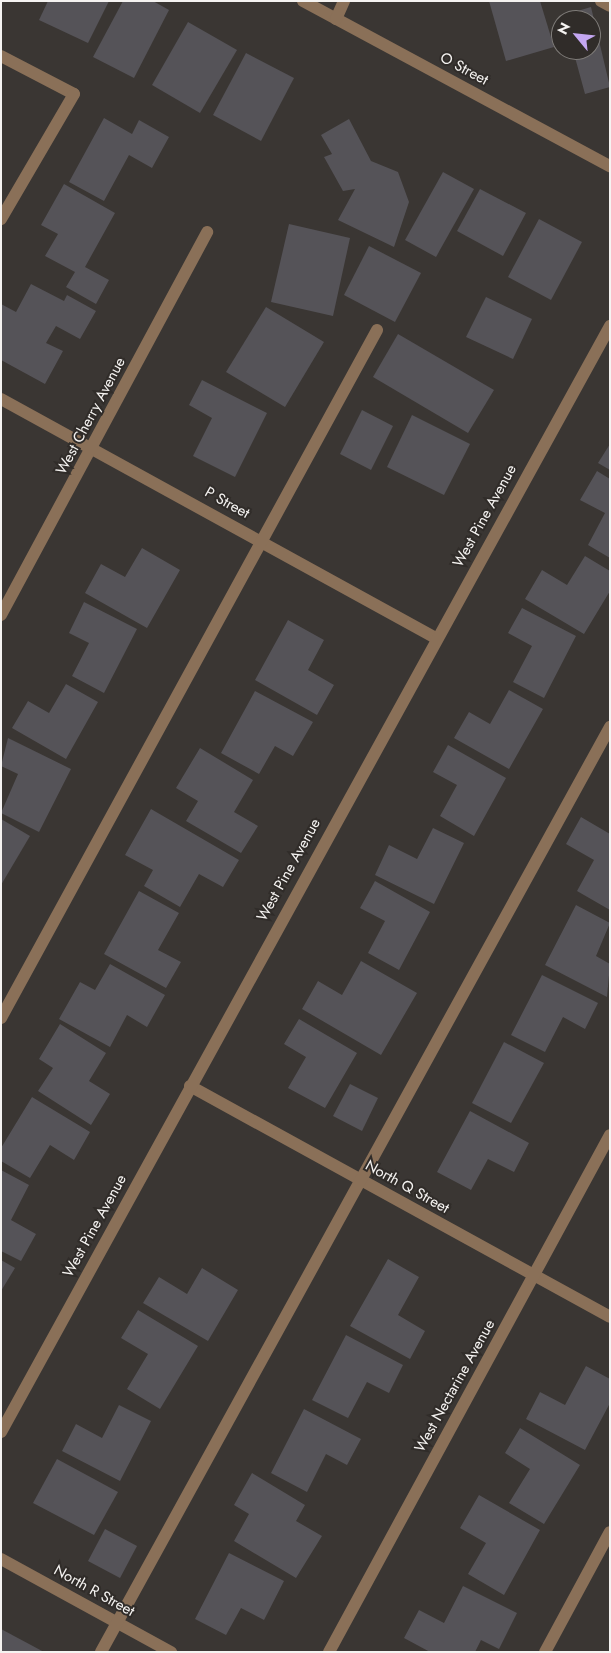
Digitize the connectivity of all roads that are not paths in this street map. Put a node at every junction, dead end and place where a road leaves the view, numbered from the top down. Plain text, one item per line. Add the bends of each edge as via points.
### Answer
1 (303, 1) edge
2 (344, 1) edge
3 (601, 1) edge
4 (610, 6) edge
5 (336, 19) junction
6 (1, 56) edge
7 (610, 166) edge
8 (1, 219) edge
9 (207, 232) dead end
10 (610, 326) edge
11 (377, 330) dead end
12 (1, 399) edge
13 (93, 447) junction
14 (261, 541) junction
15 (1, 615) edge
16 (435, 638) junction
17 (610, 727) edge
18 (1, 1018) edge
19 (190, 1086) junction
20 (610, 1135) edge
21 (360, 1180) junction
22 (534, 1275) junction
23 (610, 1317) edge
24 (1, 1432) edge
25 (610, 1532) edge
26 (1, 1559) edge
27 (117, 1623) junction
28 (101, 1652) edge
29 (171, 1652) edge
30 (329, 1652) edge
31 (545, 1652) edge

1 - 5 street, O Street
2 - 5 street
3 - 4 street
5 - 7 street, O Street
6 - 8 street via 74,94
9 - 13 street, West Cherry Avenue
10 - 16 street, West Pine Avenue
11 - 14 street
12 - 13 street, P Street
13 - 14 street, P Street
13 - 15 street, West Cherry Avenue
14 - 16 street, P Street
14 - 18 street
16 - 19 street, West Pine Avenue
17 - 21 street
19 - 21 street, North Q Street
19 - 24 street, West Pine Avenue
20 - 22 street, West Nectarine Avenue
21 - 22 street, North Q Street
21 - 27 street
22 - 23 street, North Q Street
22 - 30 street, West Nectarine Avenue
25 - 31 street
26 - 27 street, North R Street
27 - 28 street
27 - 29 street, North R Street

